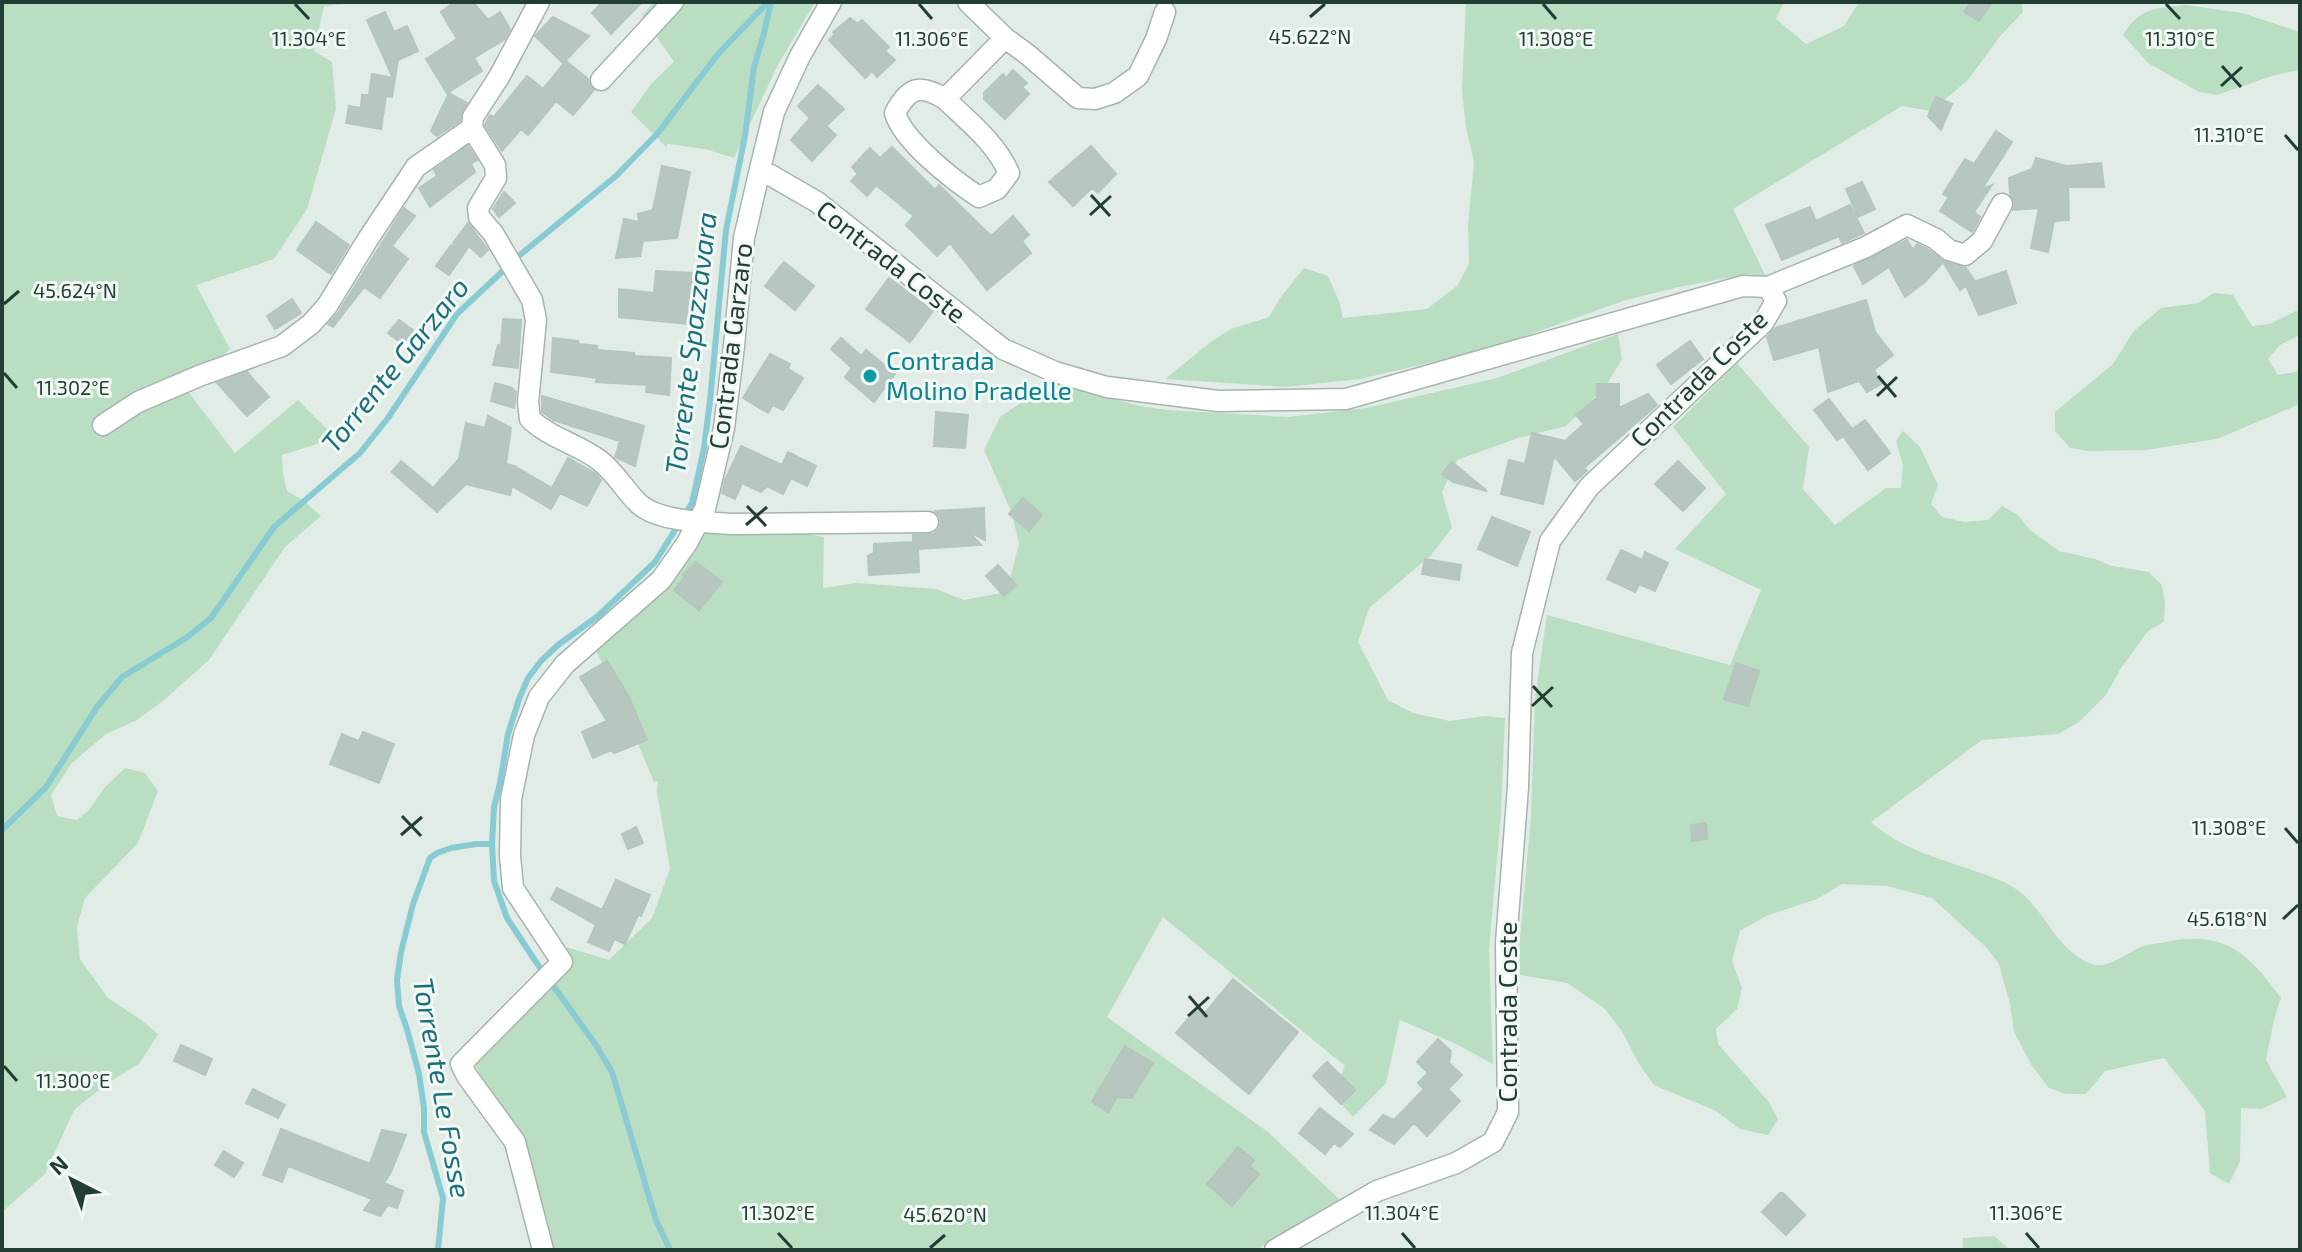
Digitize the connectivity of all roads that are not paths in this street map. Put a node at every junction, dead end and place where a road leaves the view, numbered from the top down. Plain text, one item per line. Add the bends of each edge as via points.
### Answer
1 (539, 2) edge
2 (673, 2) edge
3 (831, 2) edge
4 (968, 2) edge
5 (1165, 12) dead end
6 (1005, 38) junction
7 (601, 80) dead end
8 (945, 99) junction
9 (472, 128) junction
10 (760, 169) junction
11 (2002, 204) dead end
12 (1768, 287) junction
13 (103, 425) dead end
14 (700, 522) junction
15 (928, 522) dead end
16 (543, 1250) edge
17 (1275, 1250) edge

1 - 9 street via 473,117
2 - 7 street
3 - 10 street, Contrada Garzaro via 774,112
4 - 6 street
5 - 6 street via 1138,76 1095,99 1078,98
6 - 8 street
8 - 8 street via 928,89 914,91 895,113 898,124 963,187 979,197 997,189 1009,173 996,149
9 - 13 street via 416,167 311,324 282,346 138,402
9 - 14 street via 495,165 496,178 478,208 479,217 521,280 536,320 530,419 598,459 655,514
10 - 12 street, Contrada Coste via 817,202 1003,349 1107,387 1218,401 1346,399 1743,286
10 - 14 street, Contrada Garzaro via 744,238 724,428
11 - 12 street via 1982,241 1965,255 1907,225
12 - 17 street, Contrada Coste via 1776,301 1763,323 1589,487 1550,541 1522,653 1506,943 1508,1112 1493,1142 1456,1163 1377,1191
14 - 15 street
14 - 16 street, Contrada Garzaro via 661,580 565,664 539,697 524,735 511,799 513,888 562,962 461,1064 515,1142

